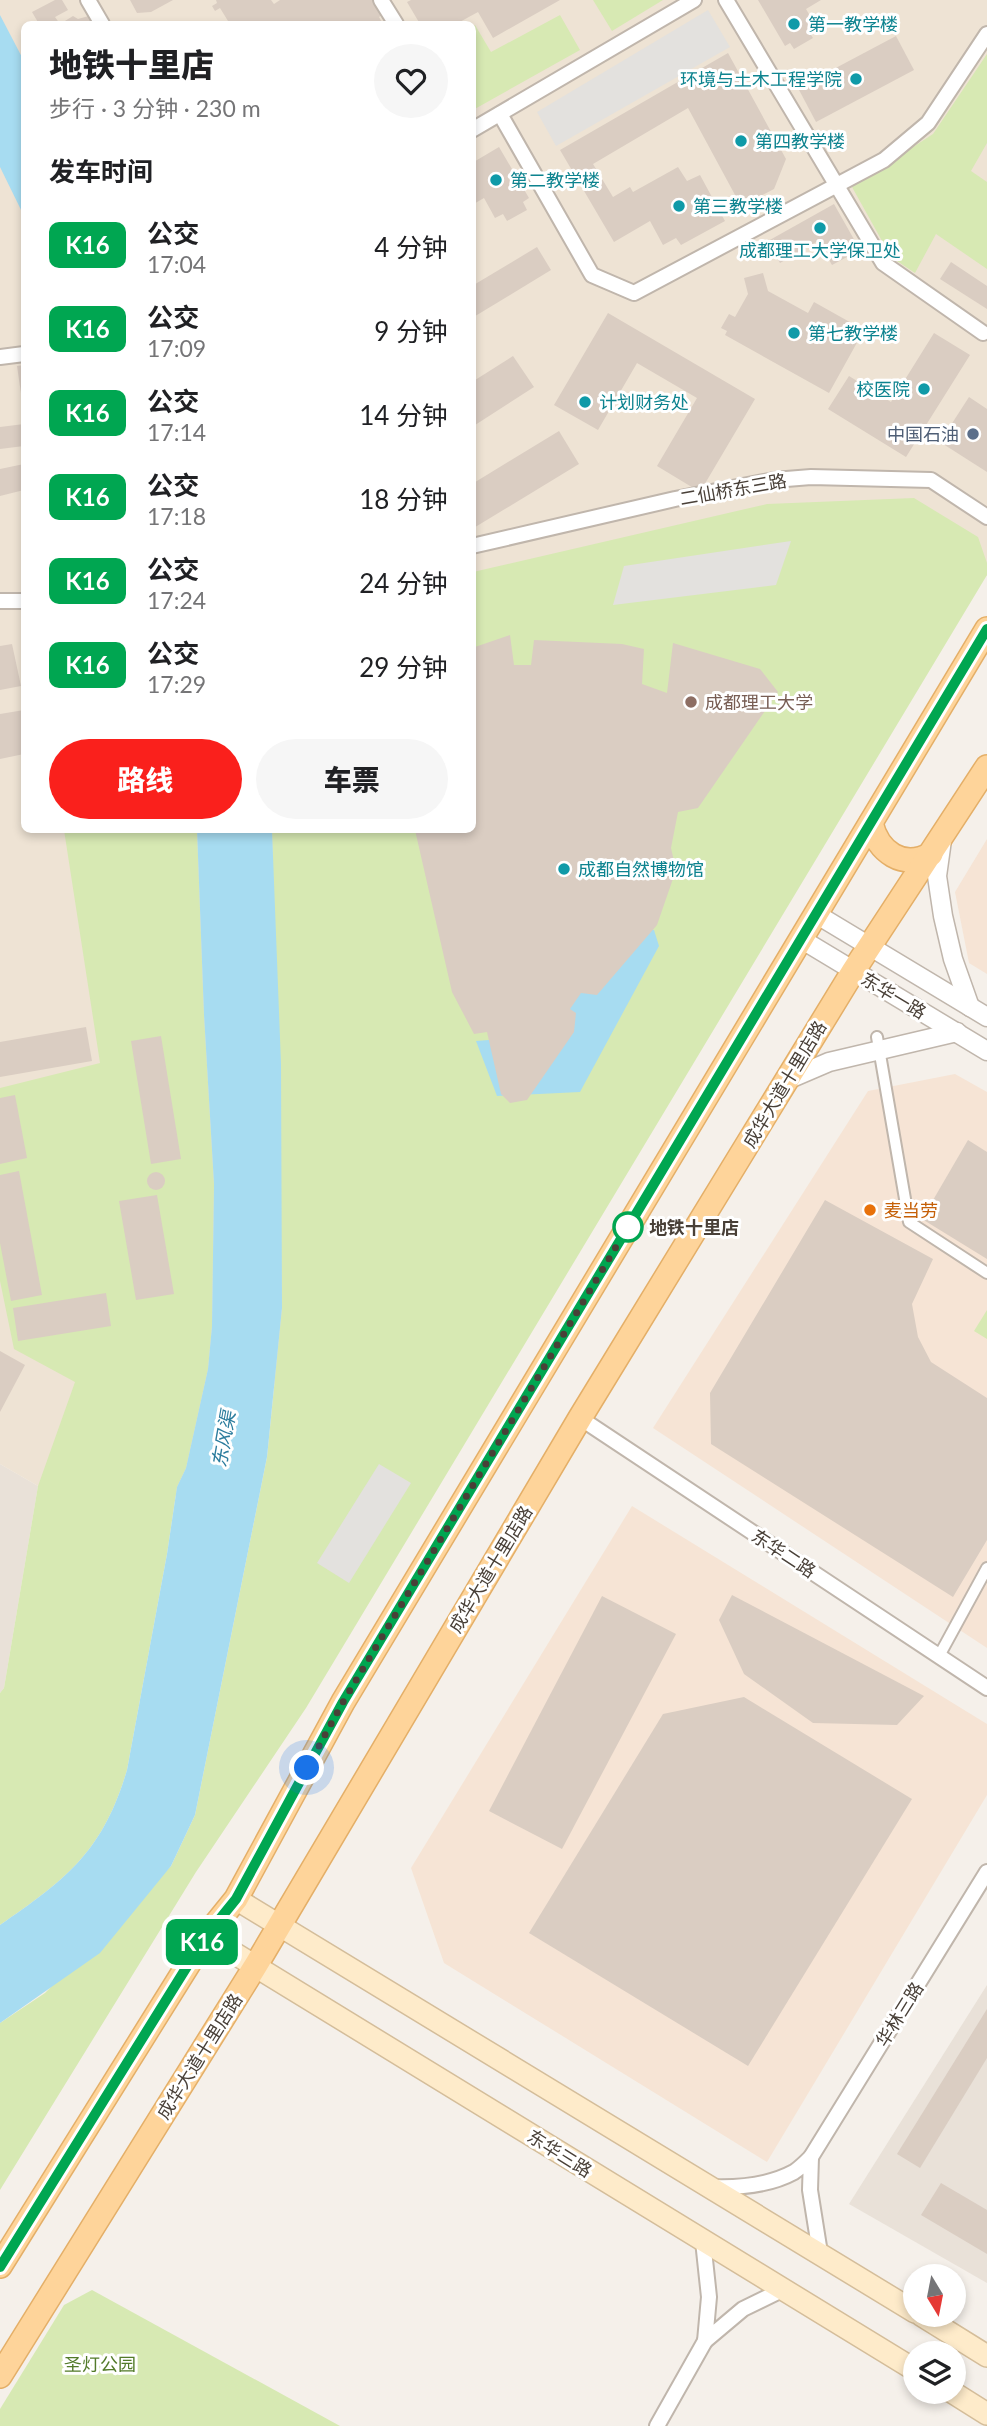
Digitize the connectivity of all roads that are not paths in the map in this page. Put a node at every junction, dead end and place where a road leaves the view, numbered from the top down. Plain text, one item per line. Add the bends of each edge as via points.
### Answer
1 (89, 0) edge
2 (381, 0) edge
3 (694, 0) edge
4 (726, 0) edge
5 (100, 21) edge
6 (394, 21) edge
7 (987, 34) edge
8 (500, 114) junction
9 (476, 128) edge
10 (838, 186) junction
11 (983, 333) dead end
12 (21, 354) edge
13 (0, 357) edge
14 (987, 517) edge
15 (476, 545) edge
16 (0, 601) edge
17 (21, 601) edge
18 (987, 629) edge
19 (987, 767) edge
20 (871, 823) junction
21 (936, 845) junction
22 (816, 914) junction
23 (801, 939) junction
24 (869, 946) junction
25 (854, 971) junction
26 (970, 1007) junction
27 (987, 1017) edge
28 (957, 1032) junction
29 (878, 1043) junction
30 (987, 1051) edge
31 (787, 1080) junction
32 (987, 1273) edge
33 (580, 1419) junction
34 (987, 1568) edge
35 (939, 1656) junction
36 (987, 1688) edge
37 (987, 1871) edge
38 (236, 1899) junction
39 (278, 1926) junction
40 (206, 1936) junction
41 (256, 1965) junction
42 (811, 2157) junction
43 (710, 2187) junction
44 (703, 2241) junction
45 (820, 2253) junction
46 (0, 2266) edge
47 (784, 2289) junction
48 (903, 2305) edge
49 (942, 2328) edge
50 (705, 2341) junction
51 (987, 2356) edge
52 (903, 2363) edge
53 (0, 2376) edge
54 (966, 2401) edge
55 (987, 2414) edge
56 (657, 2426) edge

1 - 5 street
2 - 6 street
3 - 8 street
4 - 10 street
7 - 10 street via 928,123 884,160
8 - 9 street
8 - 10 street via 592,275 634,293
10 - 11 street via 883,263
12 - 13 street
14 - 15 street, 二仙桥东三路 via 930,480 811,477 675,499
16 - 17 street
18 - 20 main road
19 - 21 main road, 成华大道十里店路
20 - 21 main road via 882,848 902,860 920,860
20 - 22 main road
21 - 24 main road, 成华大道十里店路
21 - 26 street via 943,916
22 - 23 main road
22 - 24 street, 东华一路
23 - 25 street, 东华一路
23 - 38 main road via 343,1702
24 - 25 main road, 成华大道十里店路
24 - 26 street, 东华一路
25 - 28 street, 东华一路
25 - 31 main road, 成华大道十里店路
26 - 27 street, 东华一路
28 - 29 street
28 - 30 street, 东华一路
29 - 31 street
29 - 32 street via 909,1222
31 - 33 main road, 成华大道十里店路
33 - 35 street, 东华二路
33 - 39 main road, 成华大道十里店路
34 - 35 street
35 - 36 street, 东华二路
37 - 42 street, 华林三路
38 - 39 main road
38 - 40 main road
39 - 41 main road, 成华大道十里店路
39 - 43 main road
40 - 41 main road, 东华三路
40 - 46 main road
41 - 44 main road, 东华三路
41 - 53 main road, 成华大道十里店路
42 - 43 street via 794,2172 766,2181 741,2188
42 - 45 street via 810,2190
43 - 45 main road
44 - 47 main road, 东华三路
44 - 50 street via 709,2297
45 - 48 main road
47 - 50 street via 744,2309
47 - 52 main road, 东华三路
49 - 51 main road
50 - 56 street
54 - 55 main road

